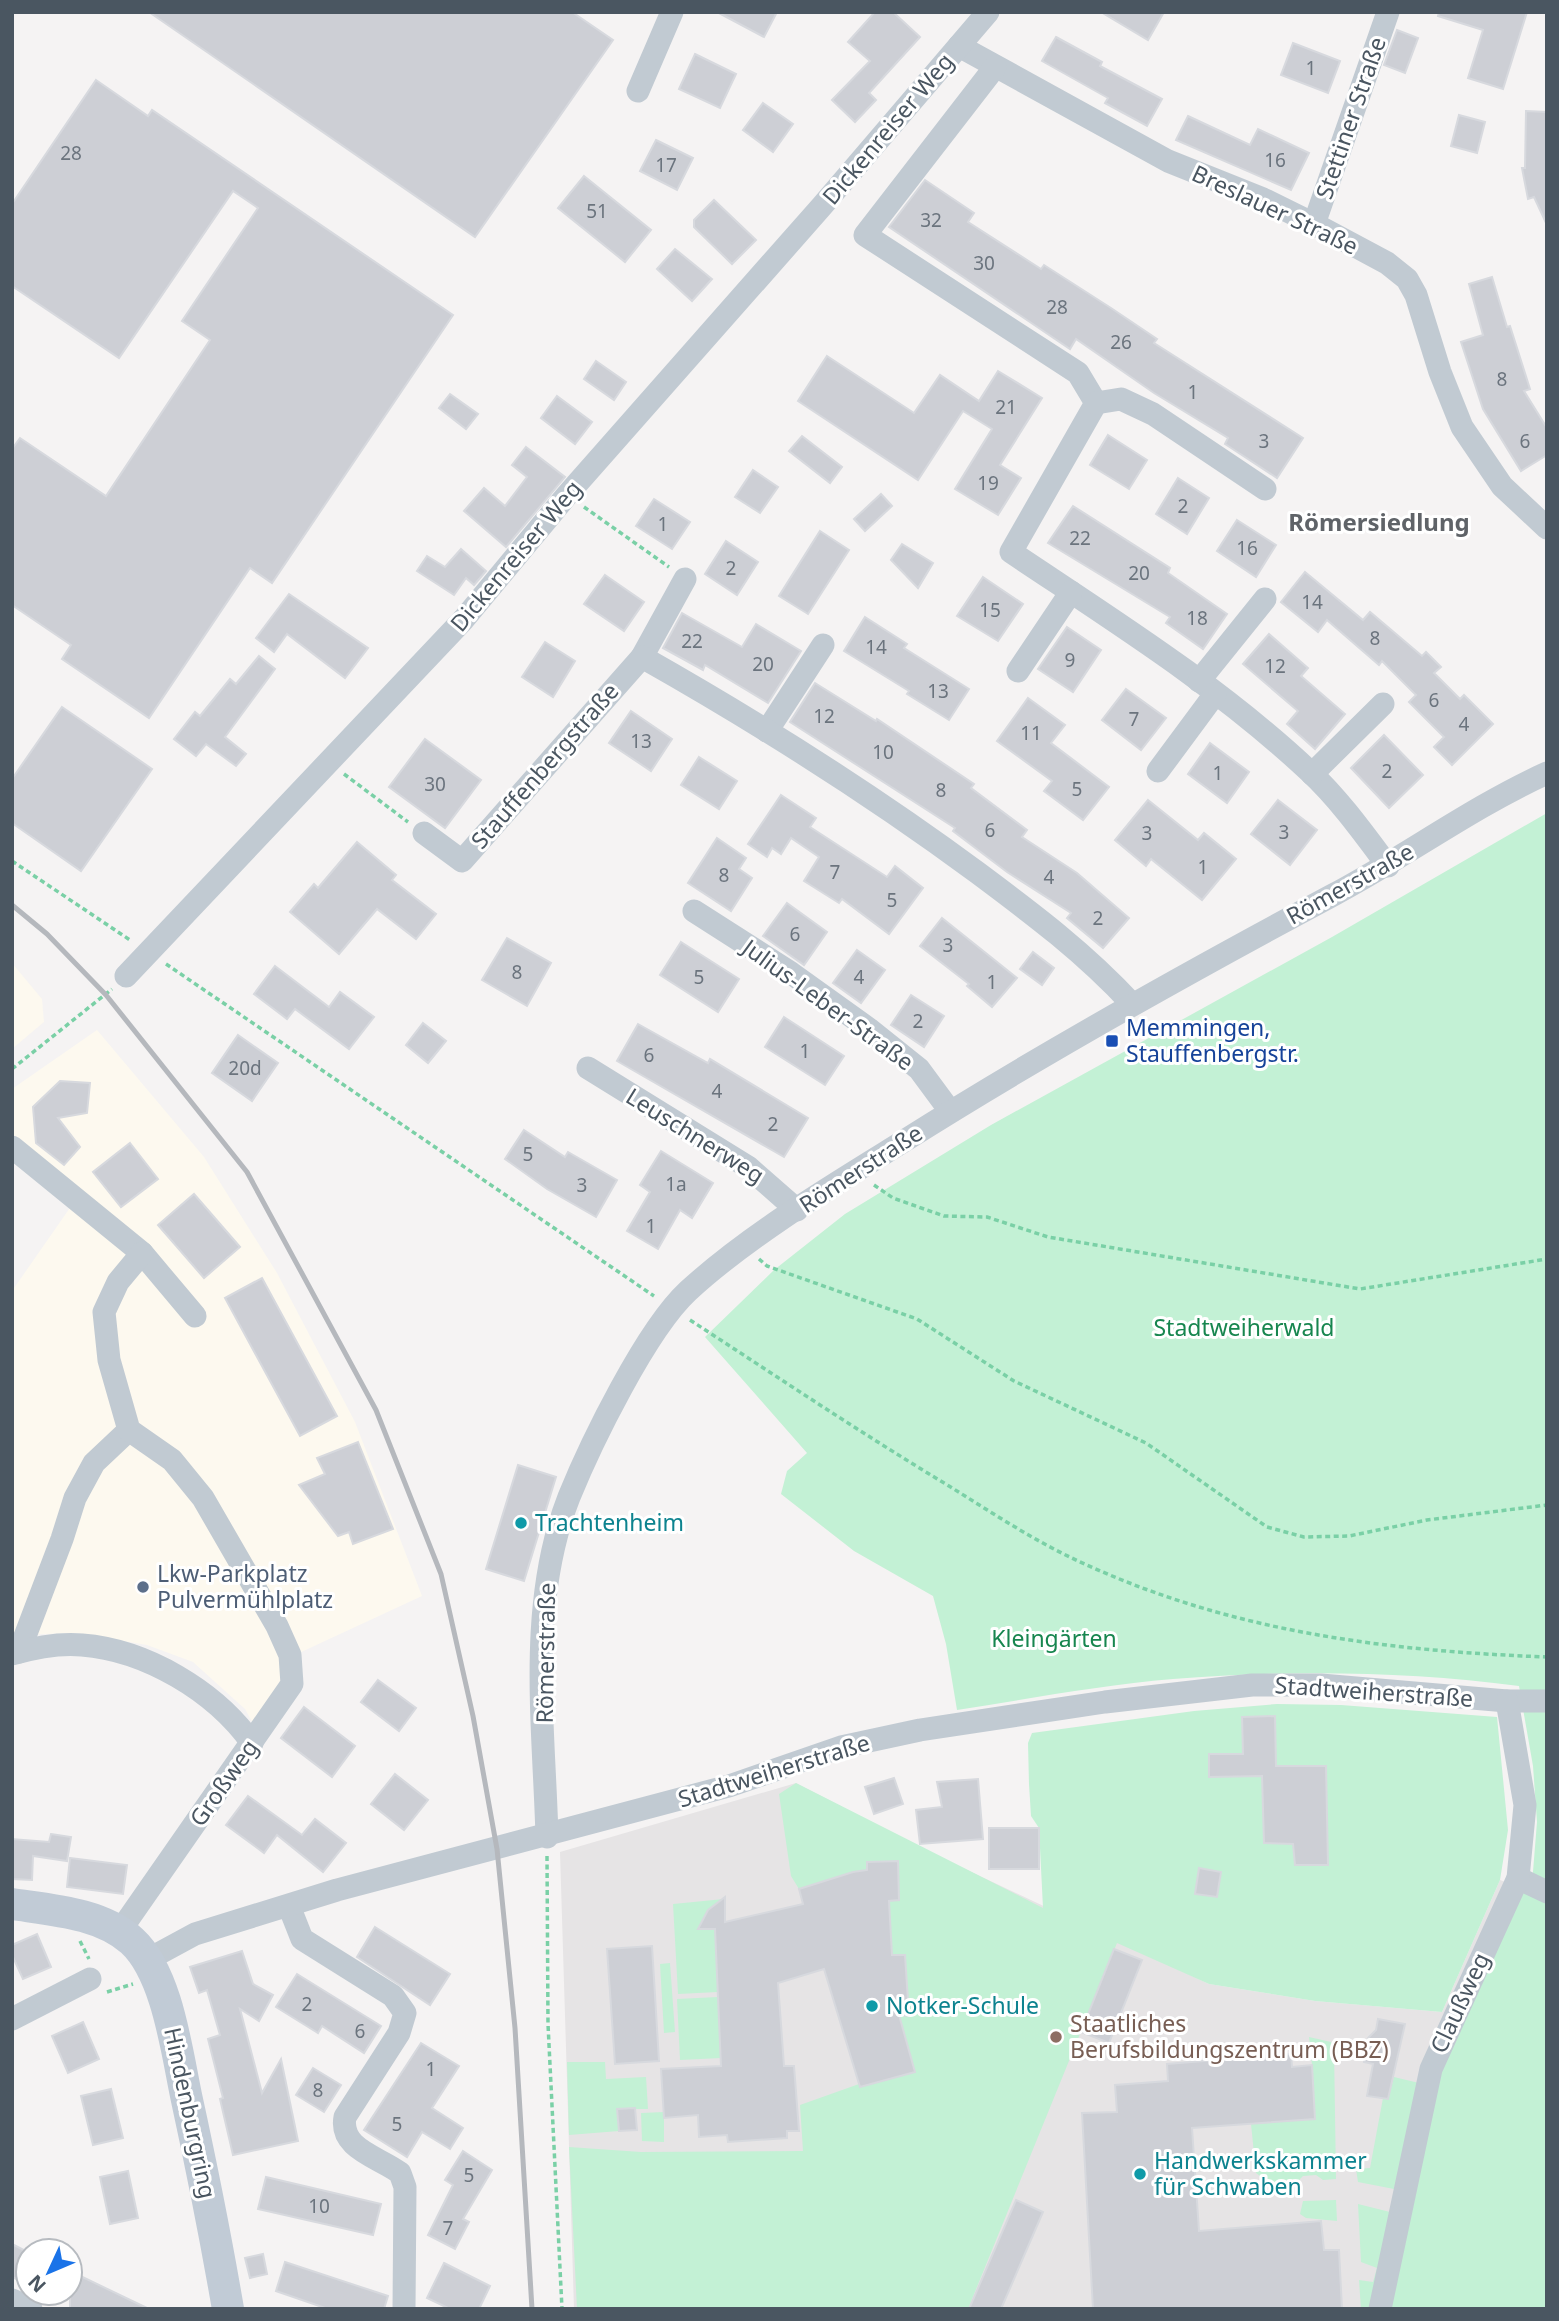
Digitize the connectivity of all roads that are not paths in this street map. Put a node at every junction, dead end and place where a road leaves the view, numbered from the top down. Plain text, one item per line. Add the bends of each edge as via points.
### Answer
1 (672, 12) edge
2 (988, 12) edge
3 (1388, 12) edge
4 (959, 46) junction
5 (995, 67) junction
6 (638, 91) dead end
7 (1314, 224) junction
8 (1096, 403) junction
9 (1265, 489) dead end
10 (1547, 527) edge
11 (685, 579) road end
12 (1071, 592) junction
13 (1265, 599) dead end
14 (823, 645) dead end
15 (642, 657) junction
16 (1018, 671) dead end
17 (1207, 687) junction
18 (1383, 704) dead end
19 (767, 731) junction
20 (1158, 771) dead end
21 (1547, 773) edge
22 (1312, 774) junction
23 (424, 833) road end
24 (1388, 866) junction
25 (694, 911) dead end
26 (127, 976) road end
27 (1132, 1004) junction
28 (588, 1068) dead end
29 (950, 1111) junction
30 (12, 1147) edge
31 (797, 1210) junction
32 (142, 1253) junction
33 (195, 1316) dead end
34 (129, 1430) junction
35 (16, 1653) edge
36 (1507, 1701) junction
37 (1547, 1701) edge
38 (252, 1743) junction
39 (547, 1837) junction
40 (1518, 1878) junction
41 (1547, 1892) edge
42 (12, 1904) edge
43 (289, 1906) junction
44 (120, 1931) junction
45 (137, 1967) junction
46 (90, 1979) dead end
47 (12, 2019) edge
48 (12, 2300) edge
49 (31, 2309) edge
50 (228, 2309) edge
51 (404, 2309) edge
52 (1380, 2309) edge

1 - 6 street
2 - 4 street, Dickenreiser Weg
3 - 7 street, Stettiner Straße
4 - 5 street, Breslauer Straße
4 - 26 street, Dickenreiser Weg via 464,619
5 - 7 street, Breslauer Straße via 1168,161
5 - 8 street via 865,235 1078,373
7 - 10 street, Breslauer Straße via 1387,263 1407,279 1462,427 1503,486
8 - 9 street via 1121,399 1153,414
8 - 12 street via 1012,552
11 - 15 street
12 - 16 street
12 - 17 street via 1138,634
13 - 17 street
14 - 19 street
15 - 19 street
15 - 23 street, Stauffenbergstraße via 462,861
17 - 20 street
17 - 22 street
18 - 22 street
19 - 27 street via 941,845 1076,947
21 - 24 street, Römerstraße
22 - 24 street
24 - 27 street, Römerstraße
25 - 29 street, Julius-Leber-Straße via 869,1029 919,1069
27 - 29 street, Römerstraße
28 - 31 street, Leuschnerweg via 748,1167
29 - 31 street, Römerstraße
30 - 32 street
31 - 39 street, Römerstraße via 673,1308 591,1448 568,1500 543,1601
32 - 33 street
32 - 34 street via 118,1282 104,1312 109,1360
34 - 35 street via 94,1463 75,1498
34 - 38 street, Großweg via 172,1460 203,1499 290,1655 292,1684
35 - 38 street via 81,1645 121,1652 195,1688
36 - 37 street, Stadtweiherstraße
36 - 39 street, Stadtweiherstraße via 1321,1685 1252,1685 1105,1702 841,1747 729,1786
36 - 40 street, Claußweg via 1525,1805
38 - 44 street, Großweg
39 - 43 street, Stadtweiherstraße via 446,1860
40 - 41 street
40 - 52 street, Claußweg via 1431,2069
42 - 44 main road via 92,1919
43 - 45 street, Stadtweiherstraße via 195,1934
43 - 51 street via 302,1940 393,1996 405,2013 399,2033 345,2117 343,2129 345,2138 400,2173 405,2188
44 - 45 main road, Hindenburgring
45 - 50 main road, Hindenburgring via 170,2021
46 - 47 street
48 - 49 street

